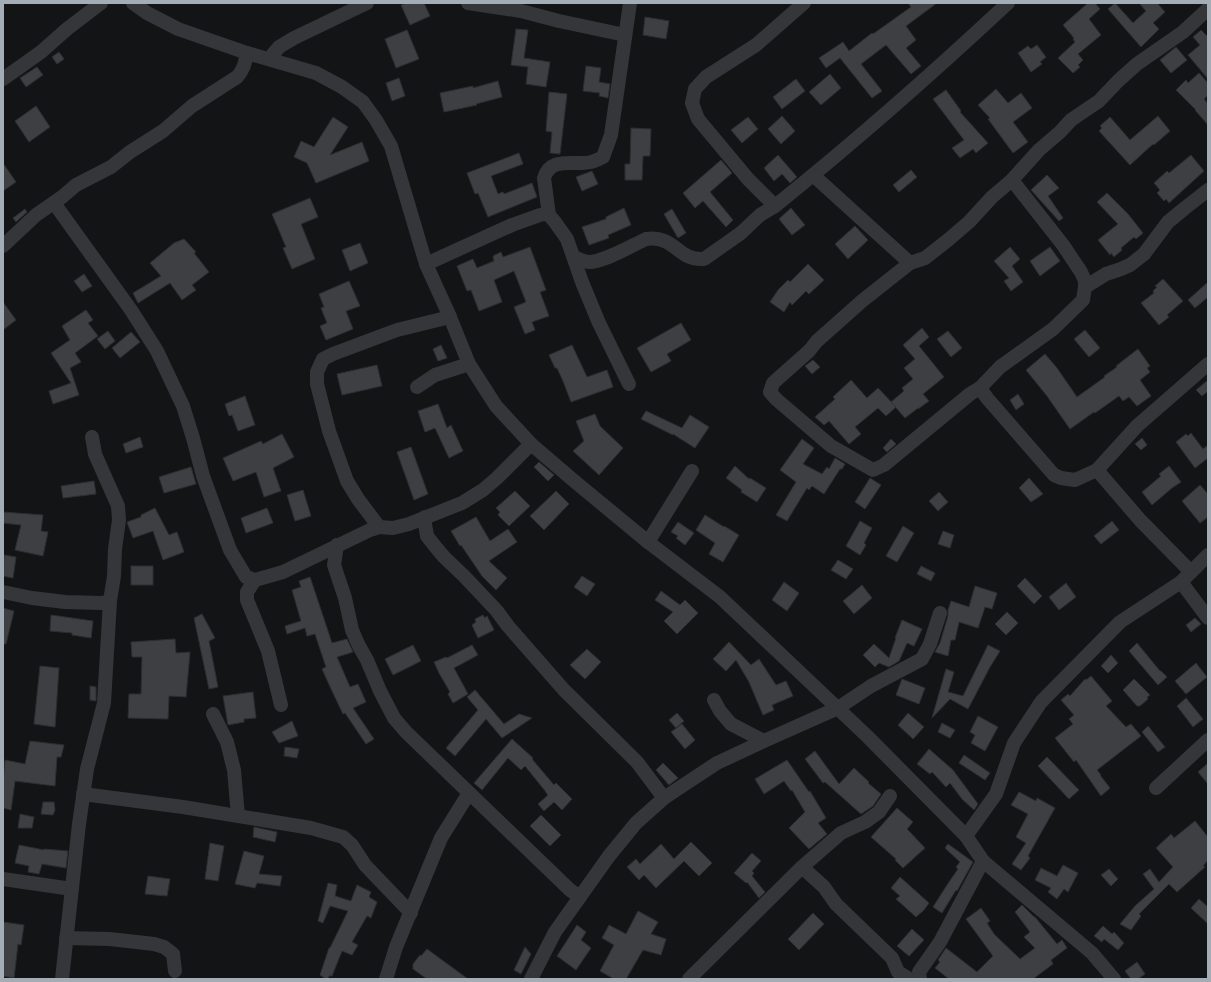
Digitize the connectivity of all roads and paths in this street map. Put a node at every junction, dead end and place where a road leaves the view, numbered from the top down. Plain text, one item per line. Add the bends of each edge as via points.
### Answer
1 (102, 3) edge
2 (133, 3) edge
3 (367, 3) edge
4 (468, 3) edge
5 (630, 3) edge
6 (804, 3) edge
7 (1008, 3) edge
8 (1208, 9) edge
9 (625, 35) junction
10 (247, 52) junction
11 (269, 59) junction
12 (3, 79) edge
13 (814, 175) junction
14 (1012, 180) junction
15 (1208, 190) edge
16 (54, 203) junction
17 (776, 206) junction
18 (549, 215) junction
19 (3, 246) edge
20 (574, 257) junction
21 (910, 263) junction
22 (426, 264) junction
23 (1085, 287) junction
24 (450, 317) junction
25 (468, 364) junction
26 (1208, 364) edge
27 (629, 384) dead end
28 (418, 387) dead end
29 (980, 388) junction
30 (92, 437) dead end
31 (531, 444) junction
32 (1098, 470) junction
33 (692, 471) dead end
34 (425, 517) junction
35 (379, 527) junction
36 (648, 542) junction
37 (337, 546) junction
38 (1208, 555) edge
39 (1191, 572) junction
40 (256, 580) junction
41 (1181, 582) junction
42 (3, 592) edge
43 (110, 601) junction
44 (940, 613) dead end
45 (1208, 618) edge
46 (714, 700) dead end
47 (281, 705) dead end
48 (838, 708) junction
49 (213, 714) dead end
50 (1208, 740) edge
51 (764, 741) junction
52 (1156, 788) dead end
53 (469, 793) junction
54 (83, 794) junction
55 (890, 796) dead end
56 (664, 798) junction
57 (238, 816) junction
58 (966, 836) junction
59 (983, 861) junction
60 (802, 867) junction
61 (3, 880) edge
62 (72, 890) junction
63 (580, 897) junction
64 (411, 913) junction
65 (66, 938) junction
66 (175, 971) dead end
67 (387, 978) edge
68 (62, 979) edge
69 (531, 979) edge
70 (689, 979) edge
71 (909, 979) edge
72 (920, 979) edge
73 (1114, 979) edge

1 - 12 street
2 - 10 street via 178,29
3 - 11 street via 294,38 279,47
4 - 9 street via 521,11
5 - 9 street
6 - 17 street via 756,44 706,77 695,89 692,103 698,119 748,179
7 - 13 street via 922,82
8 - 14 street via 1183,32 1138,64 1099,101 1071,120
9 - 18 street via 611,135 606,150 603,157 591,162 551,166 544,178
10 - 11 street
10 - 16 street via 243,68 237,77 192,106 163,131 111,167 76,185
11 - 22 street via 316,73 342,87 362,102 376,120 391,146
13 - 17 street
13 - 21 street
14 - 21 street via 948,240 925,258
14 - 23 street via 1063,245 1081,272
15 - 23 street via 1168,222 1144,254 1130,265 1106,274
16 - 19 street via 36,215
16 - 40 street via 157,350 183,406 203,476 230,550 246,577
17 - 20 street via 760,215 741,233 704,259 690,258 663,240 653,238 594,261 586,262
18 - 20 street via 567,239
18 - 22 street via 540,215 512,225
20 - 27 street via 599,323
21 - 29 street via 817,341 809,352 773,383 770,392 831,446 873,470 884,466
22 - 24 street
23 - 29 street via 1083,300 1053,329 1000,367
24 - 25 street
24 - 35 street via 397,330 333,354 323,359 317,372 317,384 329,431 346,480
25 - 28 street via 435,376
25 - 31 street via 496,406
26 - 32 street via 1137,426
29 - 32 street via 1054,475 1076,480
30 - 43 street via 95,454 119,512
31 - 34 street via 483,490 462,503
31 - 36 street
32 - 39 street via 1140,520
33 - 36 street
34 - 35 street via 393,528
34 - 56 street via 427,536 444,557 497,611 564,690 638,762
35 - 37 street
36 - 48 street via 720,597
37 - 40 street via 282,572
37 - 53 street via 334,565 352,630 394,718
38 - 39 street
39 - 41 street
40 - 47 street via 247,592 247,600 268,651
41 - 45 street
41 - 58 street via 1120,622 1041,702 1014,743 996,794
42 - 43 street via 65,602
43 - 54 street via 104,703
44 - 48 street via 922,660 871,686
46 - 51 street via 731,724
48 - 51 street
48 - 58 street
49 - 57 street via 227,742 234,770
50 - 52 street
51 - 56 street via 717,763
53 - 63 street
53 - 64 street via 441,838
54 - 57 street via 183,806
54 - 62 street
55 - 60 street via 879,812 841,833
56 - 63 street via 636,823
57 - 64 street via 311,828 343,837 352,845 364,865
58 - 59 street
59 - 72 street via 940,942 919,972
59 - 73 street via 1092,953
60 - 70 street
60 - 71 street via 892,958 898,972
61 - 62 street
62 - 65 street
63 - 69 street via 555,932
64 - 67 street via 396,947
65 - 66 street via 110,939 164,947 172,954
65 - 68 street

